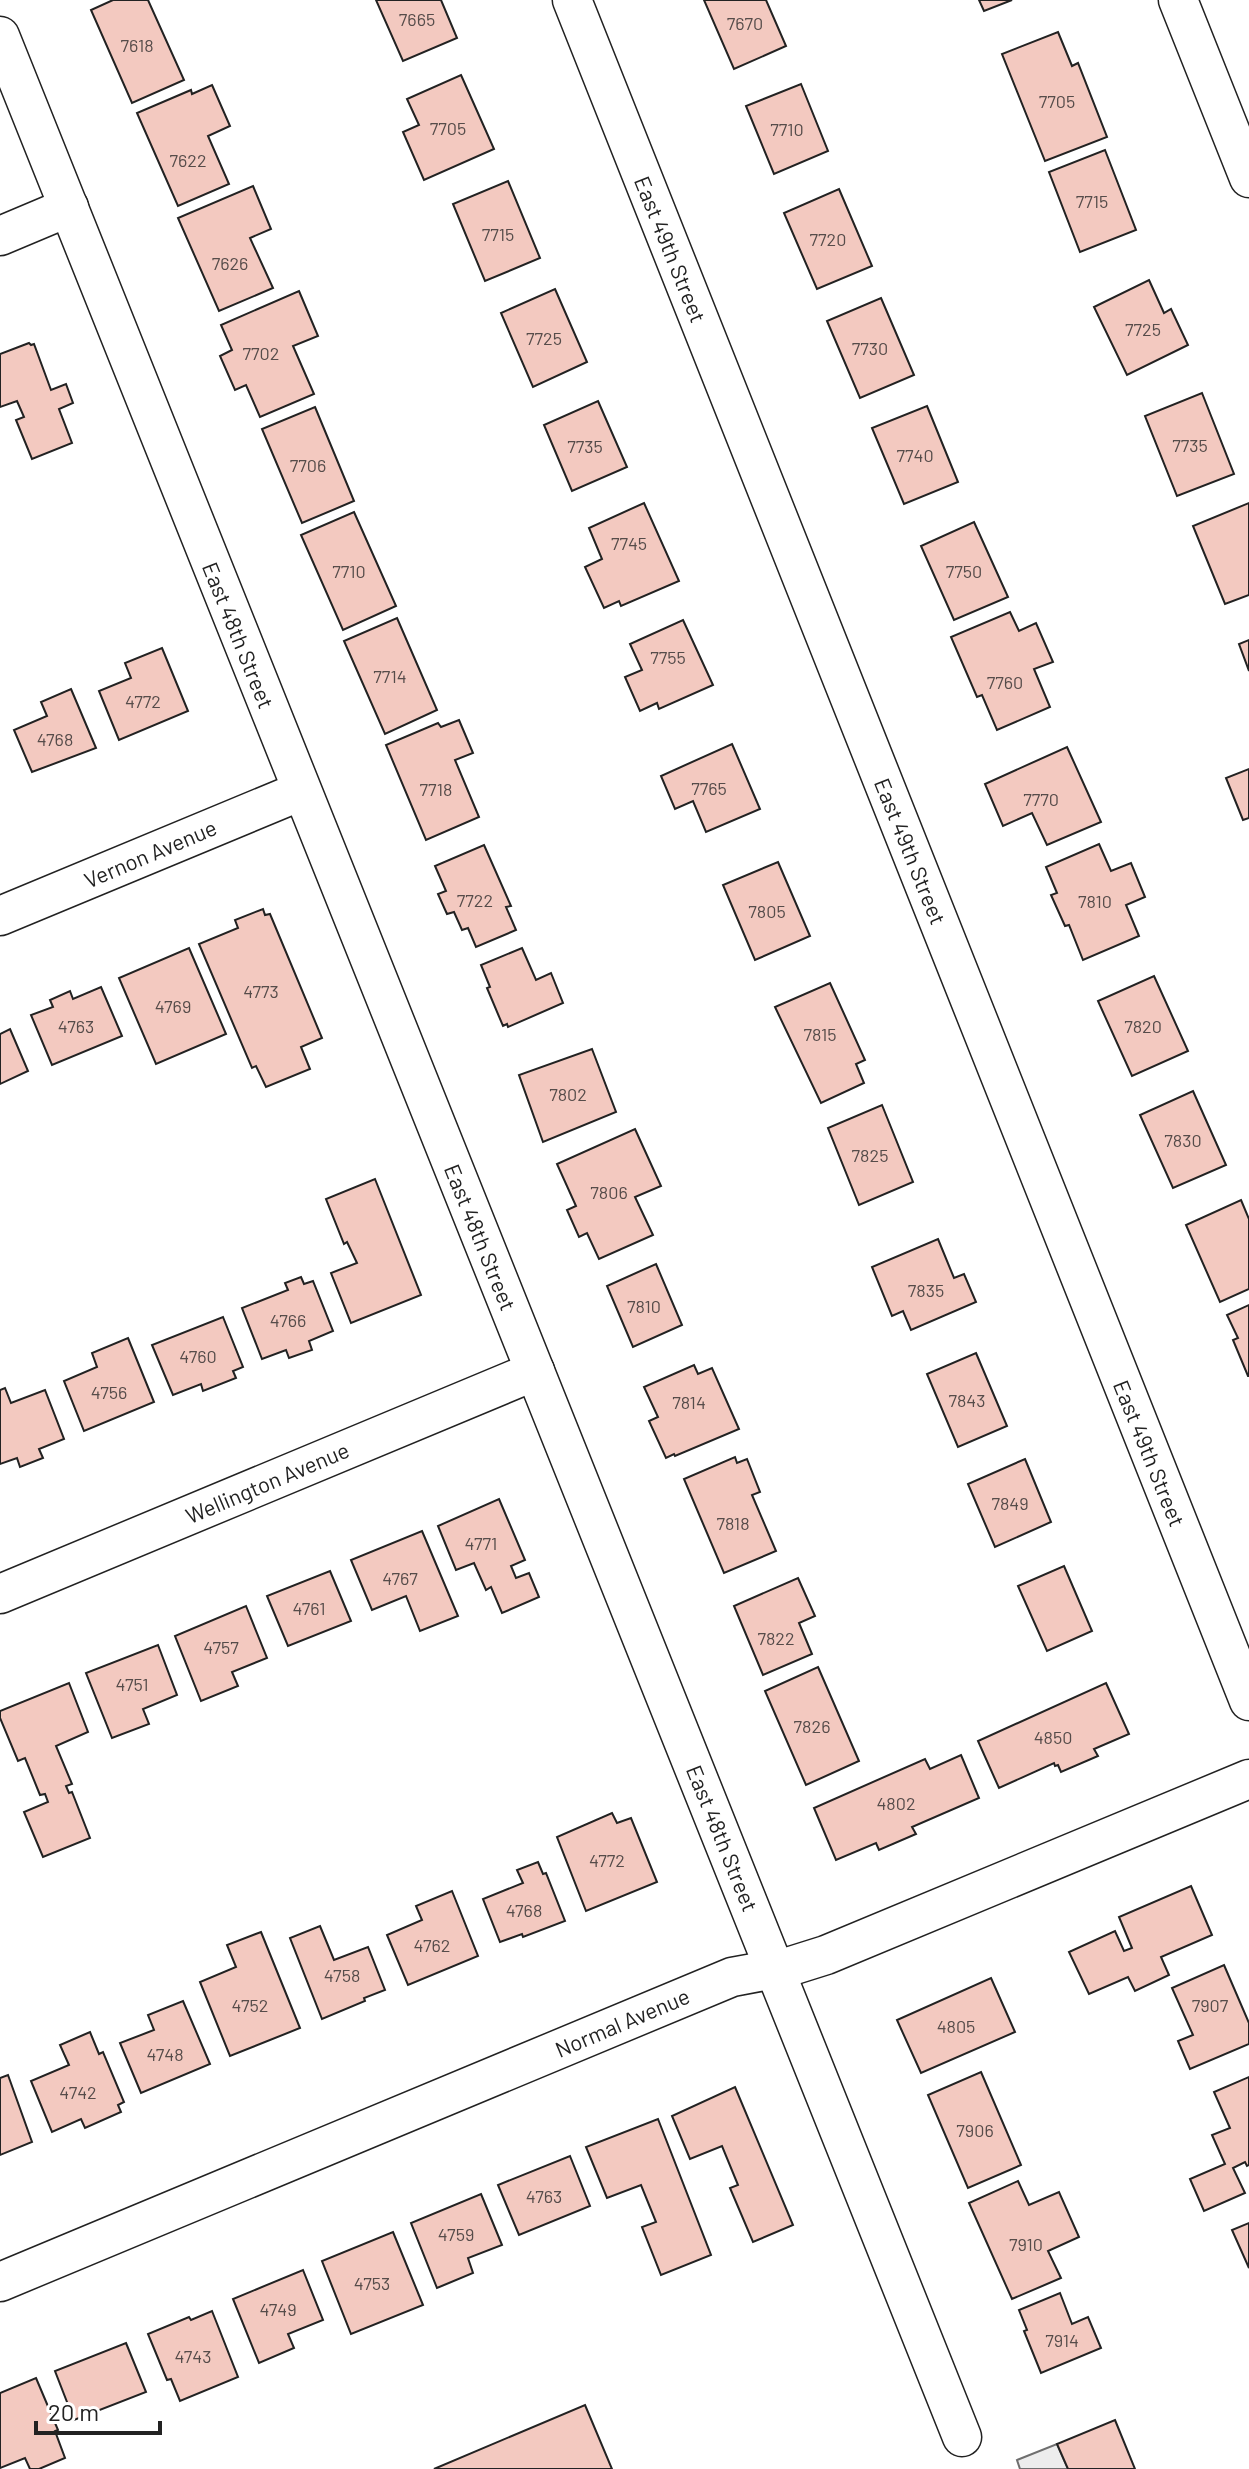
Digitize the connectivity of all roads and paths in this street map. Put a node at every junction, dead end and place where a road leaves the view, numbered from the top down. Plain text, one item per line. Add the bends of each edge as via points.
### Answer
1 (572, 0) edge
2 (1178, 0) edge
3 (0, 36) edge
4 (1249, 178) edge
5 (69, 207) junction
6 (0, 236) edge
7 (301, 791) junction
8 (0, 916) edge
9 (535, 1371) junction
10 (0, 1594) edge
11 (1249, 1701) edge
12 (1249, 1779) edge
13 (775, 1967) junction
14 (0, 2282) edge
15 (962, 2437) dead end

1 - 11 street, East 49th Street
2 - 4 street
3 - 5 street, East 48th Street
5 - 6 street
5 - 7 street, East 48th Street
7 - 8 street, Vernon Avenue
7 - 9 street, East 48th Street
9 - 10 street, Wellington Avenue
9 - 13 street, East 48th Street
12 - 13 street, Normal Avenue via 826,1955
13 - 14 street, Normal Avenue via 732,1977
13 - 15 street, East 48th Street

